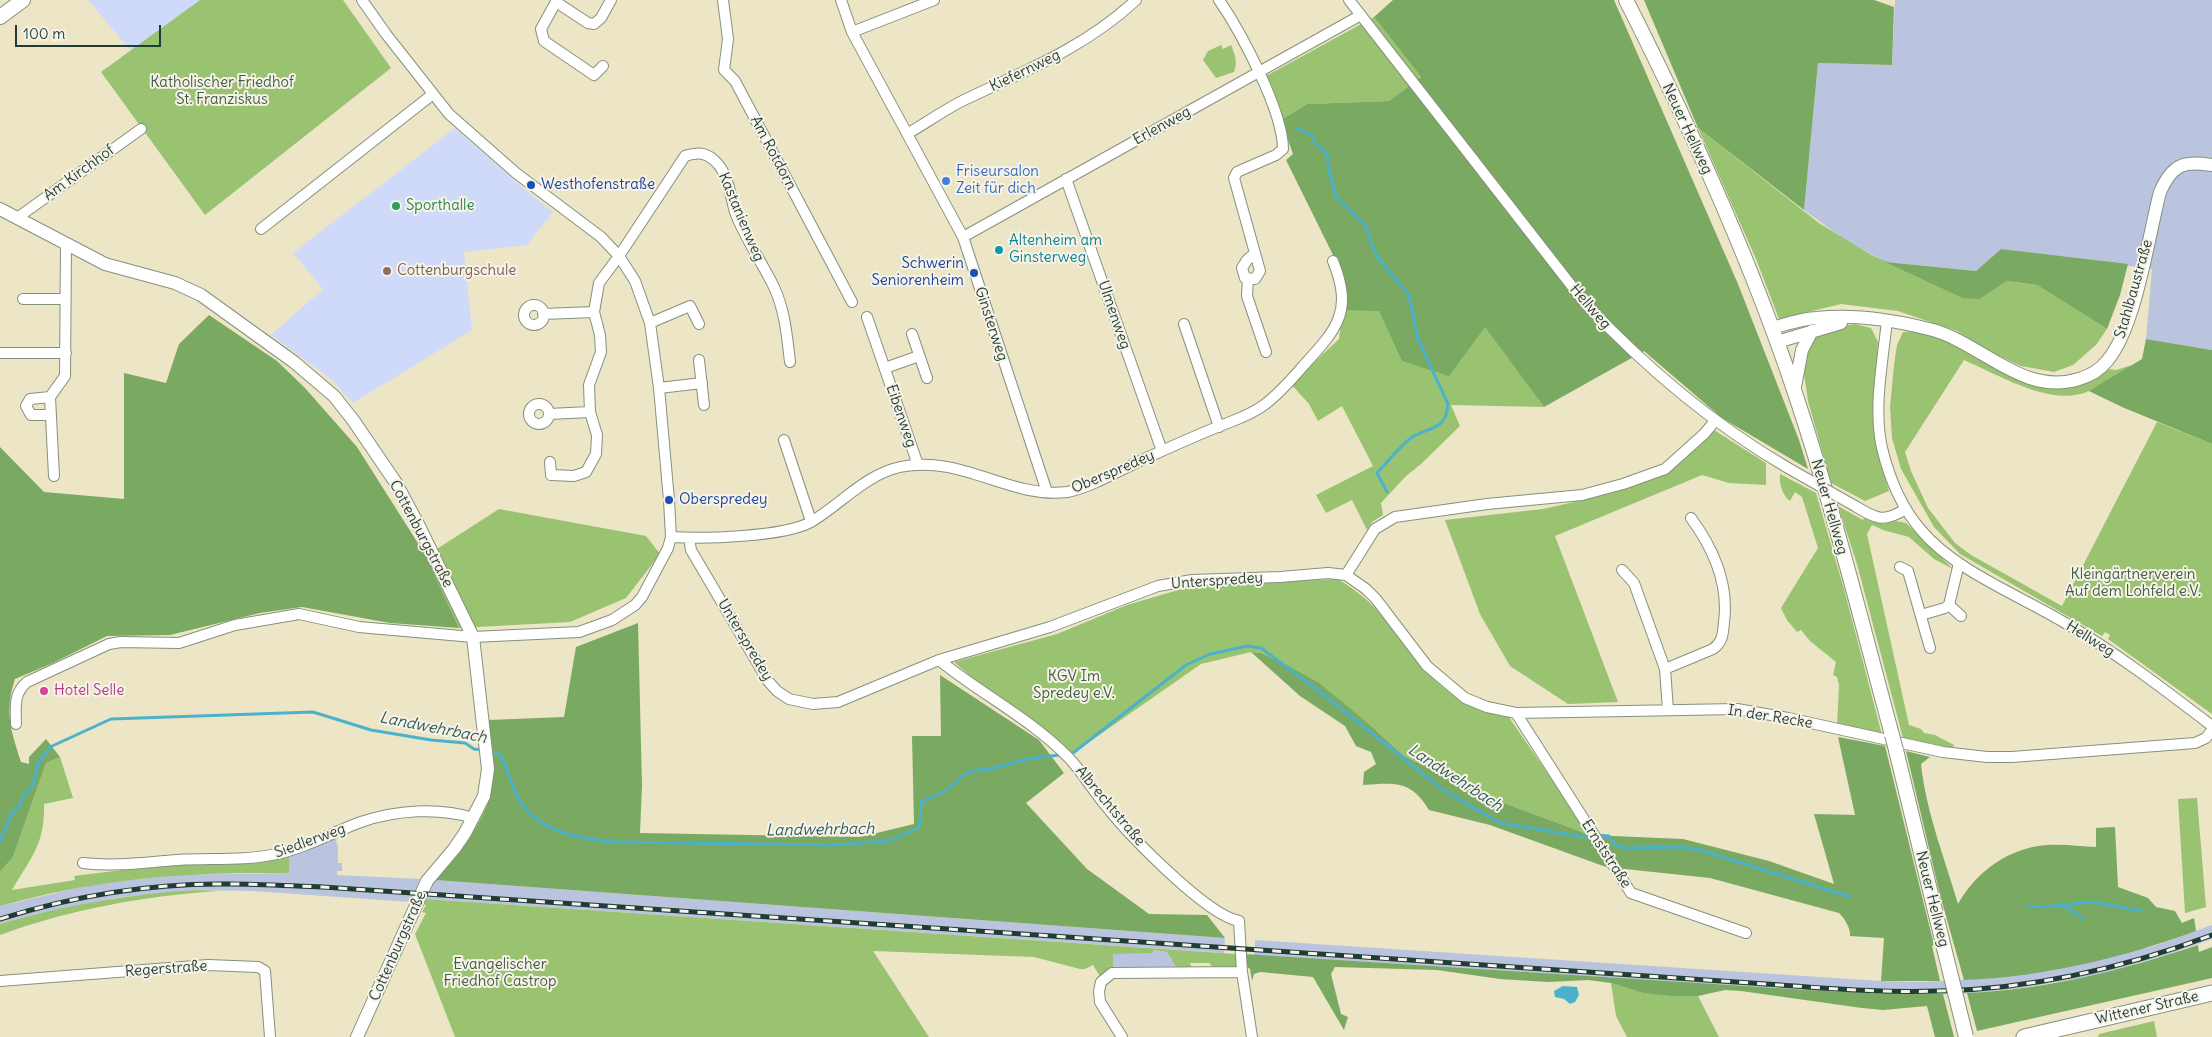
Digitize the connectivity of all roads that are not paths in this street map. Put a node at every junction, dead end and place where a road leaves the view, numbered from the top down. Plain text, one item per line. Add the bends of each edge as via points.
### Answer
1 (23, 0) edge
2 (362, 0) edge
3 (611, 0) edge
4 (723, 0) edge
5 (841, 0) edge
6 (934, 0) edge
7 (1136, 0) edge
8 (1219, 0) edge
9 (1349, 0) edge
10 (1626, 0) edge
11 (557, 1) edge
12 (1361, 15) junction
13 (0, 17) edge
14 (852, 32) junction
15 (603, 66) dead end
16 (1258, 70) junction
17 (433, 94) junction
18 (141, 129) dead end
19 (907, 134) junction
20 (2212, 165) edge
21 (1066, 180) junction
22 (0, 209) edge
23 (17, 218) junction
24 (261, 229) dead end
25 (963, 237) junction
26 (66, 244) junction
27 (619, 256) junction
28 (1333, 261) dead end
29 (23, 299) dead end
30 (65, 299) junction
31 (852, 302) dead end
32 (594, 312) junction
33 (543, 314) dead end
34 (867, 316) dead end
35 (1858, 318) junction
36 (1887, 320) junction
37 (650, 323) junction
38 (699, 324) dead end
39 (1184, 324) dead end
40 (1772, 328) junction
41 (1812, 331) junction
42 (912, 334) dead end
43 (1777, 342) junction
44 (1266, 352) dead end
45 (0, 353) edge
46 (66, 353) junction
47 (919, 356) junction
48 (700, 360) dead end
49 (790, 362) dead end
50 (884, 368) junction
51 (927, 378) dead end
52 (702, 383) junction
53 (659, 388) junction
54 (1794, 392) junction
55 (50, 397) junction
56 (704, 405) dead end
57 (590, 412) junction
58 (549, 414) dead end
59 (50, 415) junction
60 (1715, 420) junction
61 (1219, 426) junction
62 (784, 440) dead end
63 (1162, 451) junction
64 (550, 462) dead end
65 (918, 465) junction
66 (54, 476) dead end
67 (1047, 492) junction
68 (1906, 509) junction
69 (1691, 518) dead end
70 (811, 521) junction
71 (671, 537) junction
72 (689, 538) junction
73 (1959, 564) junction
74 (1900, 566) dead end
75 (1622, 570) dead end
76 (1346, 575) junction
77 (1948, 605) junction
78 (1921, 616) junction
79 (1961, 616) dead end
80 (473, 637) junction
81 (1930, 648) dead end
82 (939, 660) junction
83 (1665, 669) junction
84 (1668, 710) junction
85 (1516, 712) junction
86 (16, 724) dead end
87 (2212, 726) edge
88 (2212, 730) edge
89 (474, 818) junction
90 (83, 863) dead end
91 (1746, 933) dead end
92 (1242, 972) junction
93 (0, 981) edge
94 (2212, 992) edge
95 (270, 1037) edge
96 (357, 1037) edge
97 (1122, 1037) edge
98 (1252, 1037) edge
99 (1966, 1037) edge
100 (2024, 1037) edge

1 - 13 main road
2 - 17 street
3 - 11 street via 594,24
4 - 31 street, Am Rotdorn via 728,39 724,70 734,81
5 - 14 street, Ginsterweg
6 - 14 street
7 - 19 street, Kiefernweg via 1090,37 1062,54 962,101
8 - 16 street
9 - 12 street, Hellweg
10 - 40 main road, Neuer Hellweg via 1740,245
11 - 15 street via 541,29 544,41 594,75
12 - 16 street, Erlenweg
12 - 60 street, Hellweg via 1585,303 1649,368
14 - 19 street, Ginsterweg
16 - 21 street, Erlenweg
16 - 44 street via 1281,128 1282,149 1276,155 1237,172 1234,178 1260,271 1254,279 1248,278 1247,296
17 - 24 street
17 - 27 street via 449,114 495,156 601,237
18 - 23 street, Am Kirchhof
19 - 25 street, Ginsterweg
20 - 36 street, Stahlbaustraße via 2188,163 2176,168 2166,179 2122,336 2107,362 2086,377 2060,383 2021,376 1954,338 1931,329
21 - 25 street, Erlenweg
21 - 63 street, Ulmenweg
22 - 23 street, Cottenburgstraße
23 - 26 street, Cottenburgstraße
25 - 67 street, Ginsterweg
26 - 30 street
26 - 80 street, Cottenburgstraße via 105,264 175,283 201,295 294,362 334,396 396,483
27 - 32 street via 599,284
27 - 37 street via 635,281
27 - 49 street, Kastanienweg via 685,156 697,152 706,154 727,178 736,212 774,288 786,328
28 - 61 street, Oberspredey via 1343,294 1342,311 1328,338 1264,406
29 - 30 street
30 - 46 street
32 - 33 street
32 - 57 street via 601,352 590,385
34 - 50 street, Eibenweg
35 - 36 street, Stahlbaustraße
35 - 40 street, Stahlbaustraße via 1816,318
35 - 41 street, Stahlbaustraße
36 - 68 street, Hellweg via 1880,397 1882,448
37 - 38 street via 690,306
37 - 53 street
39 - 61 street
40 - 43 main road, Neuer Hellweg
41 - 43 street, Stahlbaustraße
41 - 54 street via 1802,350
42 - 47 street
43 - 54 main road, Neuer Hellweg
45 - 46 street
46 - 55 street via 65,376
47 - 50 street, Eibenweg
47 - 51 street
48 - 52 street
50 - 65 street, Eibenweg
52 - 53 street
52 - 56 street
53 - 71 street
54 - 99 main road, Neuer Hellweg, bridge via 1828,501 1892,735
55 - 59 street
55 - 59 street via 30,399 26,406 31,415
57 - 58 street
57 - 64 street via 597,435 596,454 586,472 574,476 551,475
59 - 66 street via 53,422
60 - 68 street, Hellweg, bridge via 1788,468 1882,519
60 - 76 street via 1665,469 1623,484 1582,495 1395,517 1375,529
61 - 63 street, Oberspredey
62 - 70 street
63 - 67 street, Oberspredey via 1081,489
65 - 67 street, Oberspredey via 944,465 1003,484
65 - 70 street, Oberspredey via 876,475
68 - 73 street, Hellweg via 1921,530
69 - 83 street via 1702,534 1724,587 1726,602 1722,638 1713,649
70 - 72 street, Oberspredey via 784,532
71 - 72 street, Oberspredey
71 - 80 street via 661,564 642,597 612,620 579,632
72 - 82 street, Unterspredey via 692,550 768,681 789,699 813,704 838,702
73 - 77 street
73 - 87 street, Hellweg via 2101,645
74 - 78 street via 1908,571
75 - 83 street via 1634,583
76 - 82 street, Unterspredey via 1310,573 1173,583 1050,627
76 - 85 street, In der Recke via 1376,599 1417,655 1450,688 1475,704
77 - 78 street
77 - 79 street
78 - 81 street
80 - 86 street via 359,626 300,614 235,625 179,643 109,644 20,688 16,697
80 - 89 street, Cottenburgstraße via 487,784
82 - 92 street, Albrechtstraße via 1030,723 1069,758 1107,808 1156,860 1214,910 1239,921
83 - 84 street
84 - 85 street, In der Recke
84 - 88 street, In der Recke via 1718,708 1763,712 1927,749 1987,757 2195,743 2206,738
85 - 91 street, Ernststraße via 1631,893
89 - 90 street, Siedlerweg via 447,811 390,815 362,822 290,851 264,857 109,866
89 - 96 street, Cottenburgstraße via 454,849 427,881
92 - 97 street via 1112,973 1101,982 1099,997
92 - 98 street, Albrechtstraße
93 - 95 street, Regerstraße via 208,965 258,967 265,971
94 - 100 main road, Wittener Straße

